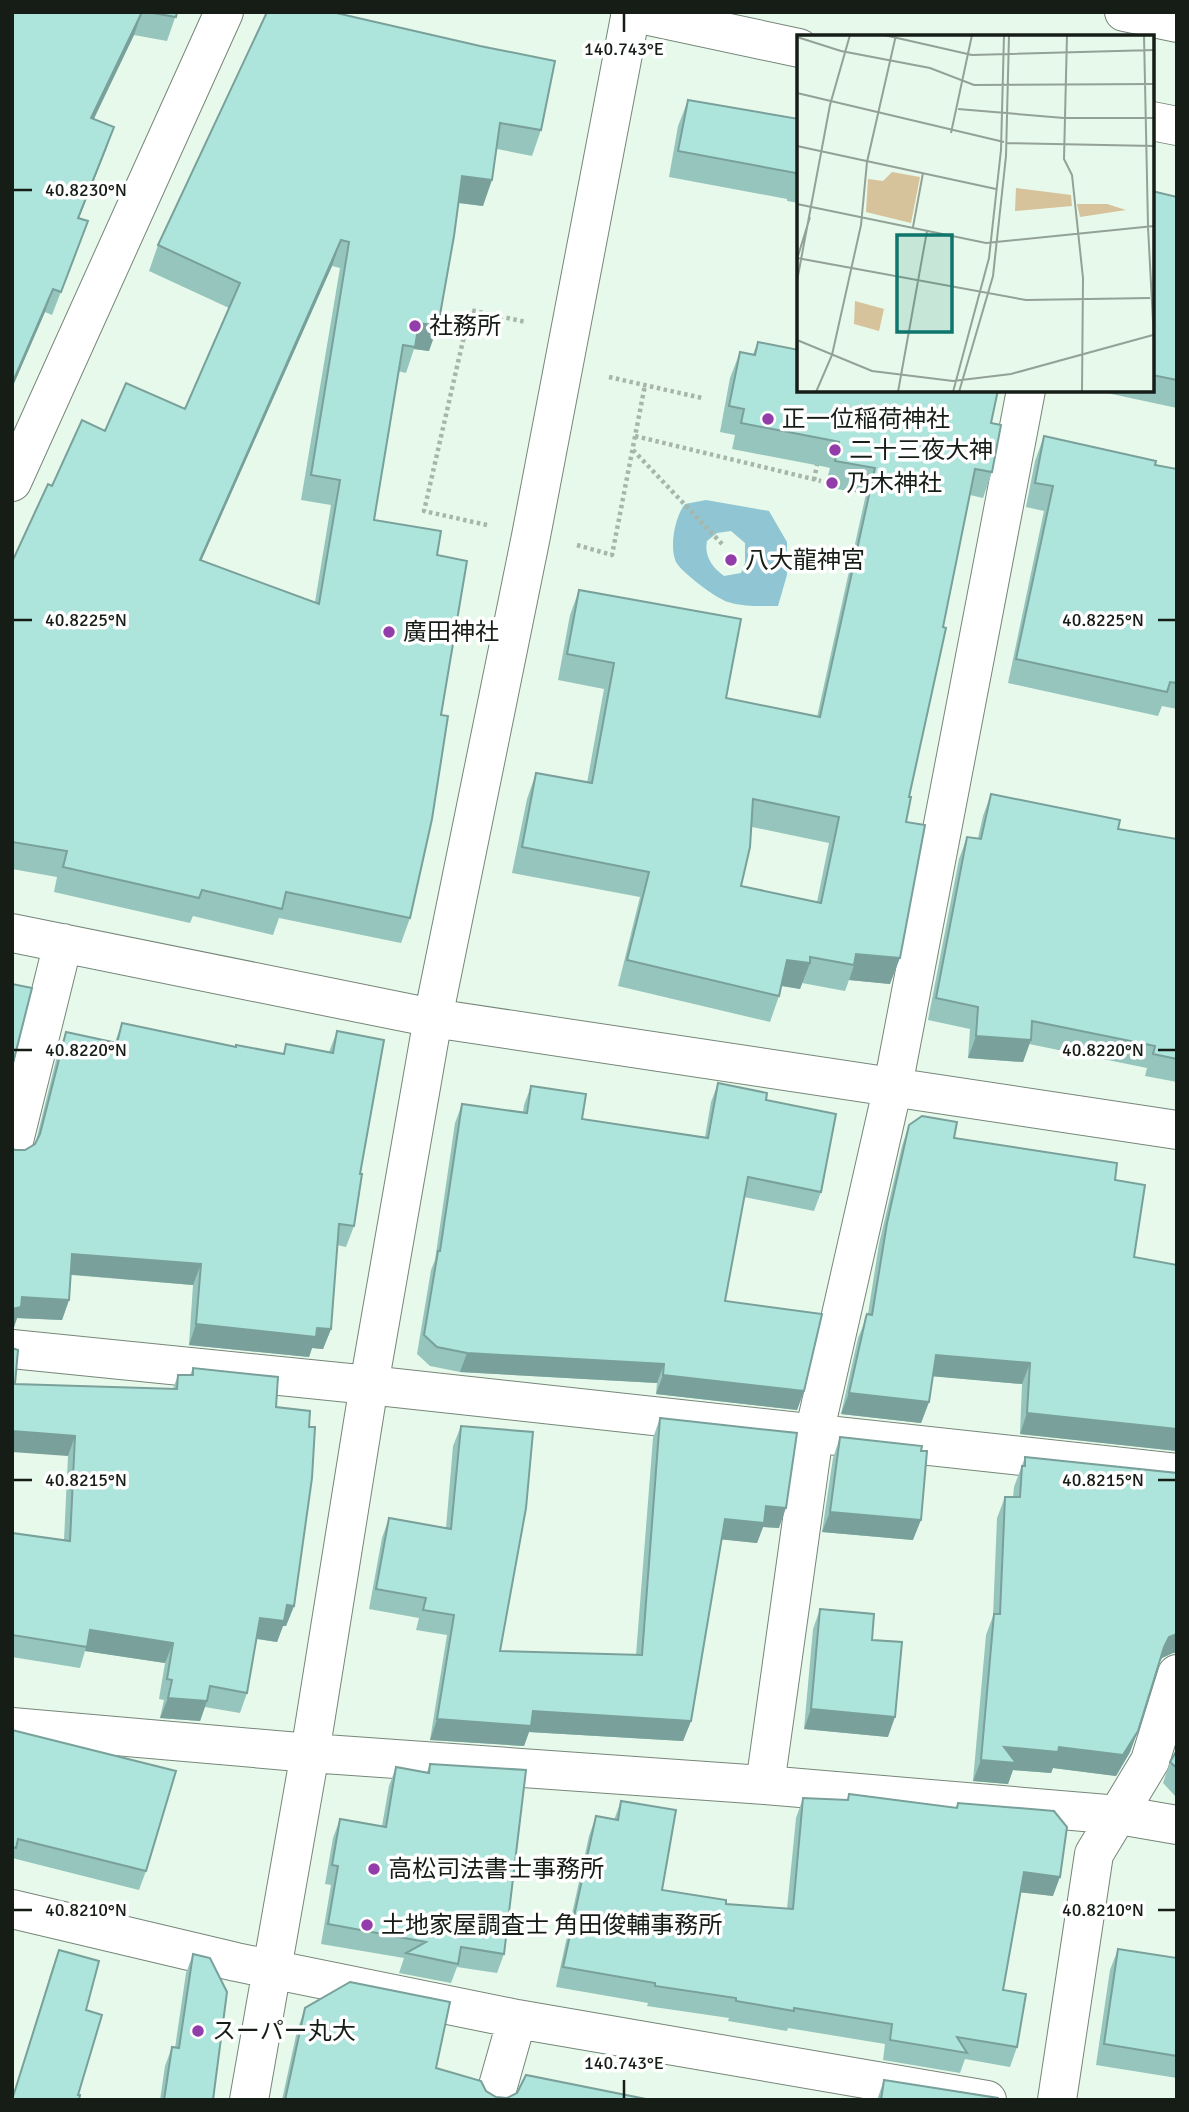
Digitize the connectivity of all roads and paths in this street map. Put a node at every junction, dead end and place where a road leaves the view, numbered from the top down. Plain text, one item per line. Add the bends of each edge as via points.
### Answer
1 (224, 12) edge
2 (631, 12) edge
3 (1131, 13) edge
4 (1177, 23) edge
5 (797, 48) edge
6 (1154, 121) edge
7 (1177, 127) edge
8 (571, 332) junction
9 (564, 369) junction
10 (645, 385) junction
11 (1026, 392) edge
12 (702, 398) dead end
13 (635, 436) junction
14 (632, 449) junction
15 (820, 453) edge
16 (814, 480) junction
17 (821, 481) dead end
18 (12, 482) edge
19 (531, 536) junction
20 (723, 545) dead end
21 (612, 555) dead end
22 (12, 933) edge
23 (63, 943) junction
24 (433, 1018) junction
25 (893, 1086) junction
26 (1177, 1130) edge
27 (12, 1149) edge
28 (12, 1349) edge
29 (369, 1385) junction
30 (814, 1434) junction
31 (1177, 1474) edge
32 (1177, 1674) edge
33 (12, 1727) edge
34 (310, 1753) junction
35 (765, 1784) junction
36 (1119, 1815) junction
37 (1177, 1825) edge
38 (12, 1909) edge
39 (272, 1969) junction
40 (517, 2019) junction
41 (249, 2100) edge
42 (494, 2100) edge
43 (987, 2100) edge
44 (1057, 2100) edge

1 - 18 main road
2 - 5 main road
2 - 8 main road
3 - 4 main road
6 - 7 main road
8 - 9 main road
8 - 19 path via 470,310 424,510
9 - 10 path
9 - 19 main road
10 - 12 path
10 - 13 path
11 - 25 main road
13 - 14 path
13 - 16 path
14 - 20 path
14 - 21 path
15 - 16 path
16 - 17 path
19 - 24 main road
22 - 23 main road
23 - 24 main road
23 - 27 main road
24 - 25 main road
24 - 29 main road
25 - 26 main road
25 - 30 main road
28 - 29 main road
29 - 30 main road
29 - 34 main road
30 - 31 main road
30 - 35 main road
32 - 36 main road via 1150,1761
33 - 34 main road
34 - 35 main road
34 - 39 main road
35 - 36 main road
36 - 37 main road
36 - 44 main road via 1094,1854
38 - 39 main road
39 - 40 main road
39 - 41 main road
40 - 42 main road
40 - 43 main road

